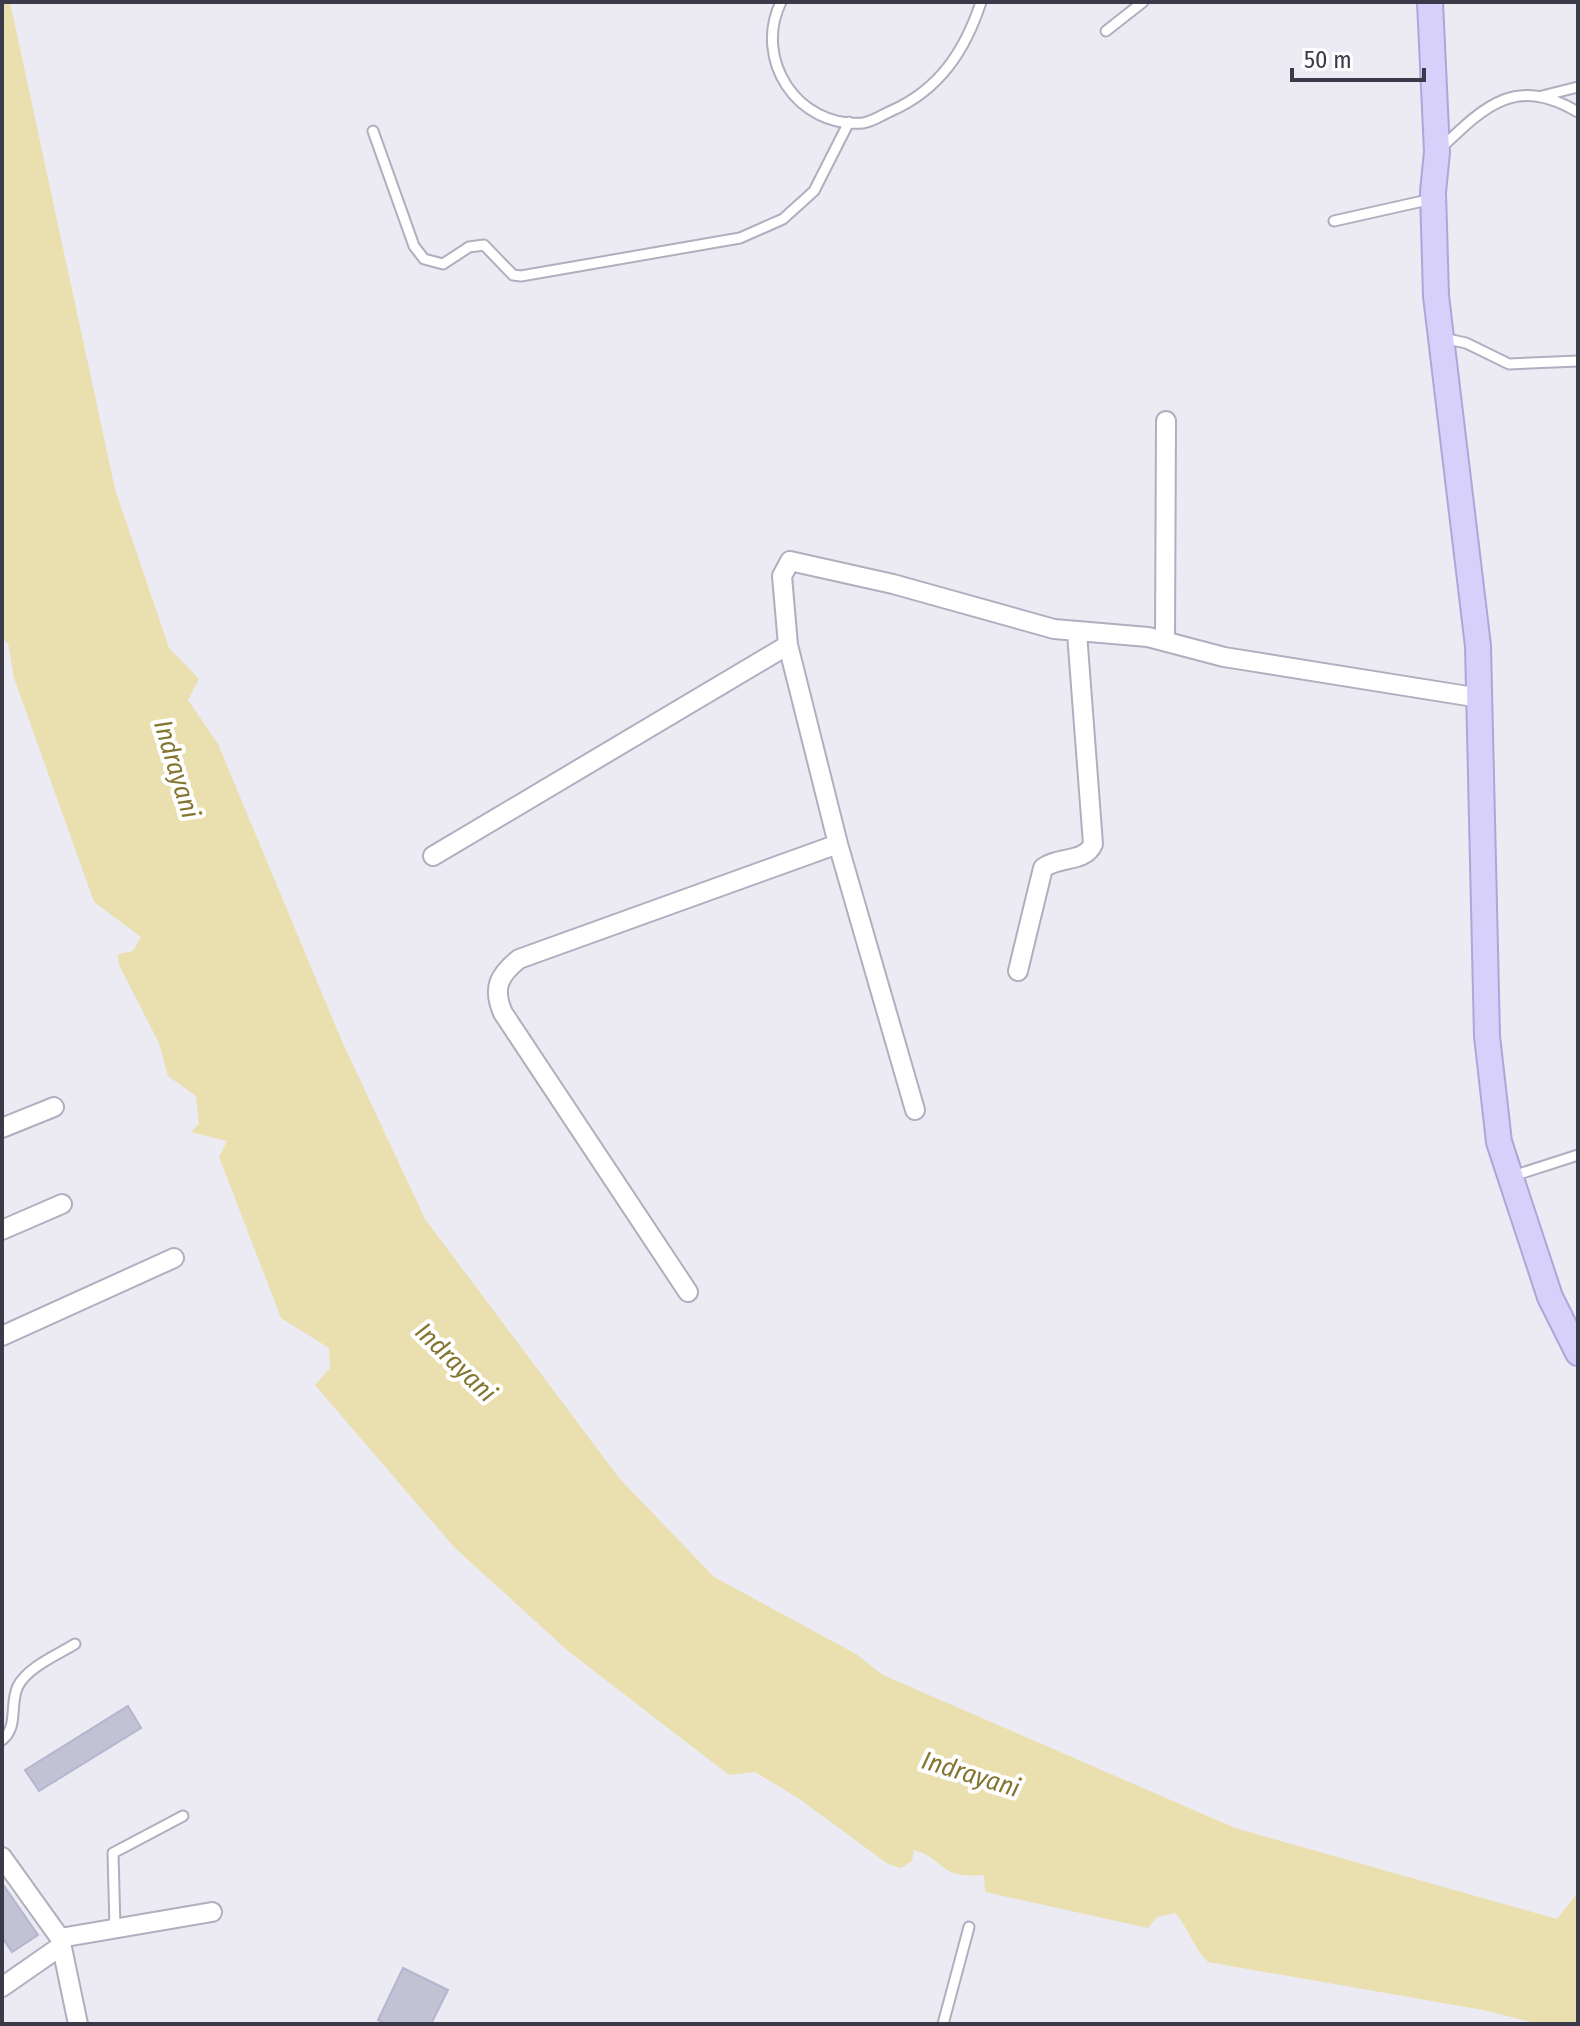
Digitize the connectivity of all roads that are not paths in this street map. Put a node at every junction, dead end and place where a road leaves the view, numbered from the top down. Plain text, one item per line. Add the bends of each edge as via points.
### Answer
1 (781, 2) edge
2 (981, 2) edge
3 (1143, 2) edge
4 (1430, 2) edge
5 (1106, 31) dead end
6 (1578, 87) edge
7 (1541, 96) junction
8 (1578, 112) edge
9 (849, 122) junction
10 (373, 131) dead end
11 (1437, 152) junction
12 (1433, 199) junction
13 (1334, 221) dead end
14 (1442, 337) junction
15 (1578, 361) edge
16 (1166, 421) dead end
17 (1077, 633) junction
18 (1165, 641) junction
19 (788, 645) junction
20 (1480, 698) junction
21 (838, 844) junction
22 (433, 856) dead end
23 (1018, 971) dead end
24 (54, 1107) dead end
25 (915, 1110) dead end
26 (2, 1128) edge
27 (1578, 1155) edge
28 (1512, 1176) junction
29 (62, 1204) dead end
30 (2, 1230) edge
31 (174, 1258) dead end
32 (688, 1292) dead end
33 (2, 1336) edge
34 (1578, 1353) edge
35 (75, 1644) dead end
36 (2, 1740) edge
37 (183, 1816) dead end
38 (2, 1857) edge
39 (212, 1912) dead end
40 (969, 1927) dead end
41 (115, 1929) junction
42 (60, 1938) junction
43 (2, 1987) edge
44 (78, 2024) edge
45 (943, 2024) edge

1 - 9 lane via 770,32 781,79 797,101 816,113
2 - 9 lane via 969,38 916,100 865,123
3 - 5 lane
4 - 11 street
6 - 7 lane
7 - 8 lane
7 - 11 lane via 1518,95 1493,103
9 - 10 lane via 814,191 783,219 740,238 521,276 513,275 484,245 469,247 443,264 424,259 414,246
11 - 12 street
12 - 13 lane
12 - 14 street
14 - 15 lane via 1509,364
14 - 20 street via 1464,501
16 - 18 street
17 - 18 street
17 - 19 street via 790,561 782,576
17 - 23 street via 1093,844 1085,855 1043,868
18 - 20 street via 1295,670
19 - 21 street
19 - 22 street
20 - 28 street via 1487,1036 1499,1142
21 - 25 street
21 - 32 street via 519,959 496,986 503,1013
24 - 26 street
27 - 28 lane
28 - 34 street via 1550,1297
29 - 30 street
31 - 33 street
35 - 36 lane via 26,1675 15,1694 12,1729
37 - 41 lane via 113,1853
38 - 42 street
39 - 41 street
40 - 45 lane
41 - 42 street
42 - 43 street via 61,1946
42 - 44 street

